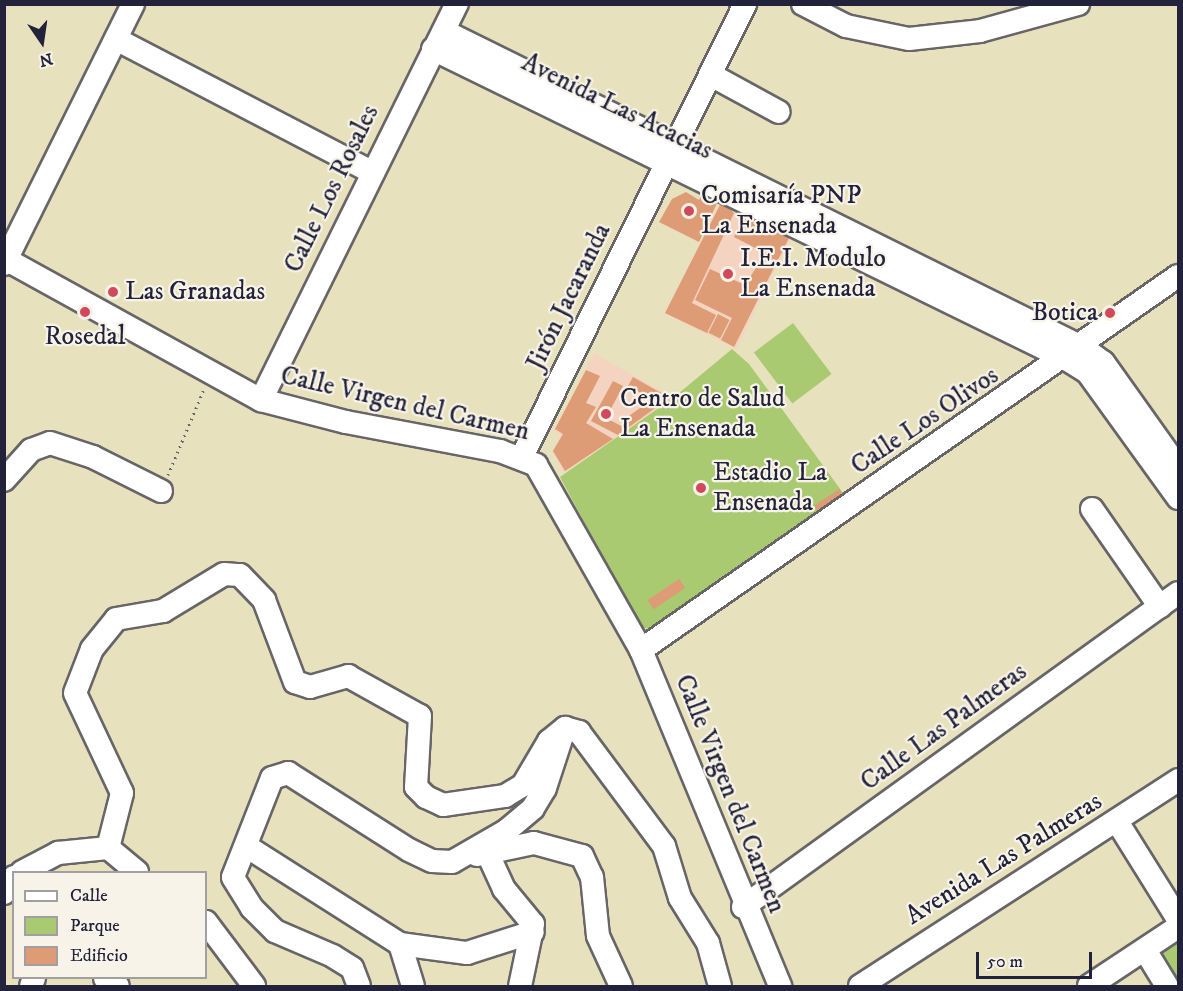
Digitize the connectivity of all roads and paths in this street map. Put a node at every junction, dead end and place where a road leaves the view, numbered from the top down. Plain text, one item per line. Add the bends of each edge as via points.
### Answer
1 (133, 4) edge
2 (457, 4) edge
3 (746, 4) edge
4 (802, 4) edge
5 (1078, 4) edge
6 (116, 39) junction
7 (438, 40) junction
8 (711, 75) junction
9 (779, 112) dead end
10 (672, 153) junction
11 (372, 172) junction
12 (6, 262) edge
13 (1179, 276) edge
14 (1074, 353) junction
15 (210, 374) junction
16 (261, 400) junction
17 (522, 457) junction
18 (1179, 467) edge
19 (4, 480) edge
20 (161, 491) joint
21 (1179, 498) edge
22 (1092, 509) dead end
23 (1179, 593) edge
24 (1160, 607) junction
25 (641, 650) junction
26 (565, 728) junction
27 (1179, 780) edge
28 (1118, 823) junction
29 (246, 846) junction
30 (108, 848) junction
31 (487, 852) junction
32 (452, 862) junction
33 (28, 871) edge
34 (135, 871) edge
35 (743, 907) junction
36 (1179, 919) edge
37 (207, 923) edge
38 (1179, 927) edge
39 (533, 932) junction
40 (400, 944) junction
41 (1145, 950) junction
42 (515, 986) edge
43 (254, 987) edge
44 (359, 987) edge
45 (413, 987) edge
46 (621, 987) edge
47 (720, 987) edge
48 (780, 987) edge
49 (860, 987) edge
50 (1089, 987) edge
51 (1167, 987) edge

1 - 6 street
2 - 7 street, Calle Los Rosales
3 - 8 street, Jirón Jacaranda
4 - 5 street via 846,26 909,39 980,31
6 - 11 street
6 - 12 street
7 - 10 street, Avenida Las Acacias
7 - 11 street, Calle Los Rosales
8 - 9 street
8 - 10 street, Jirón Jacaranda
10 - 14 street, Avenida Las Acacias
10 - 17 street, Jirón Jacaranda
11 - 16 street, Calle Los Rosales
12 - 15 street, Calle Virgen del Carmen
13 - 14 street, Calle Los Olivos
14 - 18 street, Avenida Las Acacias via 1103,362
14 - 21 street, Avenida Las Acacias
14 - 25 street, Calle Los Olivos
15 - 16 street, Calle Virgen del Carmen
15 - 20 path
16 - 17 street, Calle Virgen del Carmen
17 - 25 street, Calle Virgen del Carmen via 552,485
19 - 20 street via 32,450 50,443 93,458
22 - 24 street
23 - 24 street, Calle Las Palmeras
24 - 35 street, Calle Las Palmeras
25 - 35 street, Calle Virgen del Carmen
26 - 30 street via 549,741 523,785 505,796 459,805 435,801 416,787 420,716 348,676 310,687 295,682 264,600 240,575 224,574 163,611 116,619 92,649 75,693 122,793
26 - 32 street via 546,788 532,808 506,831
26 - 47 street via 579,732 652,827 680,898 708,943
27 - 28 street, Avenida Las Palmeras
28 - 36 street
28 - 49 street, Avenida Las Palmeras via 956,920
29 - 32 street via 279,772 342,804 409,850 432,861
29 - 40 street
29 - 44 street via 233,877 252,908 275,931 352,968
30 - 33 street via 58,853
30 - 34 street
31 - 32 street
31 - 39 street
31 - 46 street via 534,843 582,856 592,877 598,936
35 - 48 street, Calle Virgen del Carmen
37 - 43 street
38 - 41 street
39 - 40 street via 467,953
39 - 42 street
40 - 45 street
41 - 50 street
41 - 51 street

